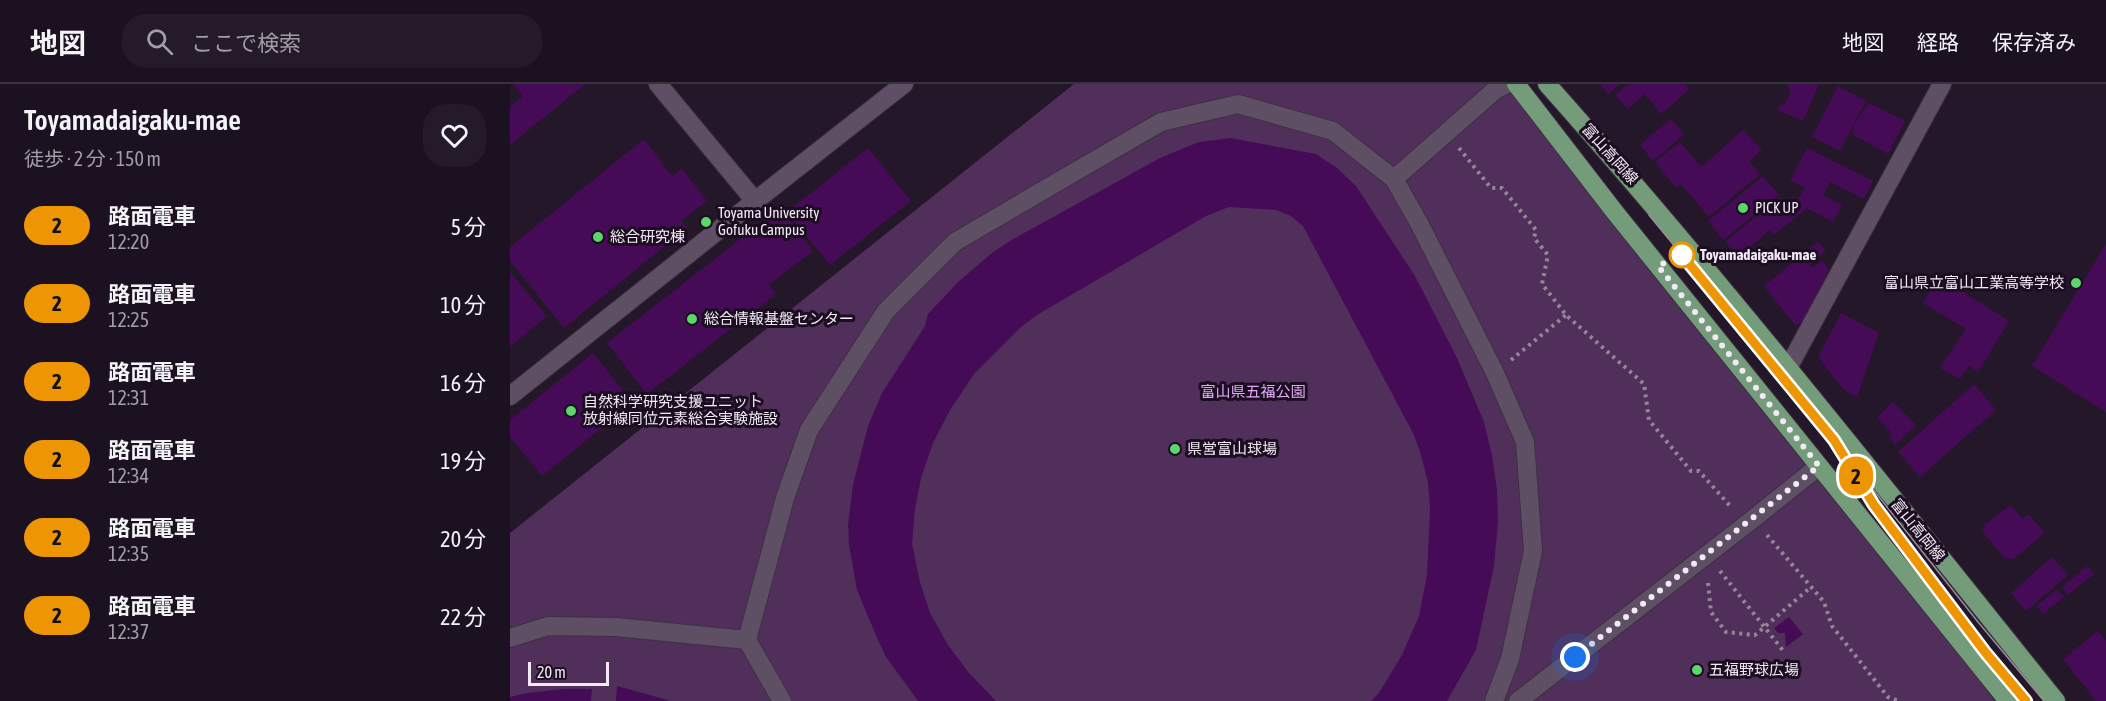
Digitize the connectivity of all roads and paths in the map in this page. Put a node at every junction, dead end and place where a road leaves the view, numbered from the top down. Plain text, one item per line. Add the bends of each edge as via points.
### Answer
1 (658, 84) edge
2 (904, 84) edge
3 (1507, 84) edge
4 (1516, 84) edge
5 (1547, 84) edge
6 (1942, 84) edge
7 (1447, 134) junction
8 (1394, 179) junction
9 (755, 201) junction
10 (1566, 315) junction
11 (1788, 368) junction
12 (1495, 373) junction
13 (510, 396) edge
14 (1819, 466) junction
15 (1753, 519) junction
16 (1707, 555) junction
17 (1811, 587) junction
18 (1764, 627) junction
19 (510, 638) edge
20 (747, 640) junction
21 (1785, 653) dead end
22 (782, 701) edge
23 (1494, 701) edge
24 (1518, 701) edge
25 (1899, 701) edge
26 (2008, 701) edge
27 (2056, 701) edge

1 - 9 street
2 - 9 street
3 - 7 street via 1495,90
4 - 14 main road, 富山高岡線
5 - 11 main road, 富山高岡線 via 1640,188
6 - 11 street
7 - 8 street
7 - 10 path via 1491,188 1502,188 1536,230 1534,238 1548,255 1542,284
8 - 12 street
8 - 20 street via 1334,131 1238,104 1161,122 955,242 886,311 809,430 784,498
9 - 13 street
10 - 12 path
10 - 15 path via 1644,384 1649,420 1691,471 1699,471 1727,504
11 - 27 main road, 富山高岡線
12 - 23 street via 1525,442 1533,551 1510,659
14 - 15 street
14 - 26 main road, 富山高岡線
15 - 16 street
15 - 17 path
16 - 18 path
16 - 18 path via 1708,603 1726,632 1755,635
16 - 24 street
17 - 18 path
17 - 25 path via 1824,602 1832,626 1888,697
18 - 21 path
19 - 20 street via 548,626 616,627
20 - 22 street

